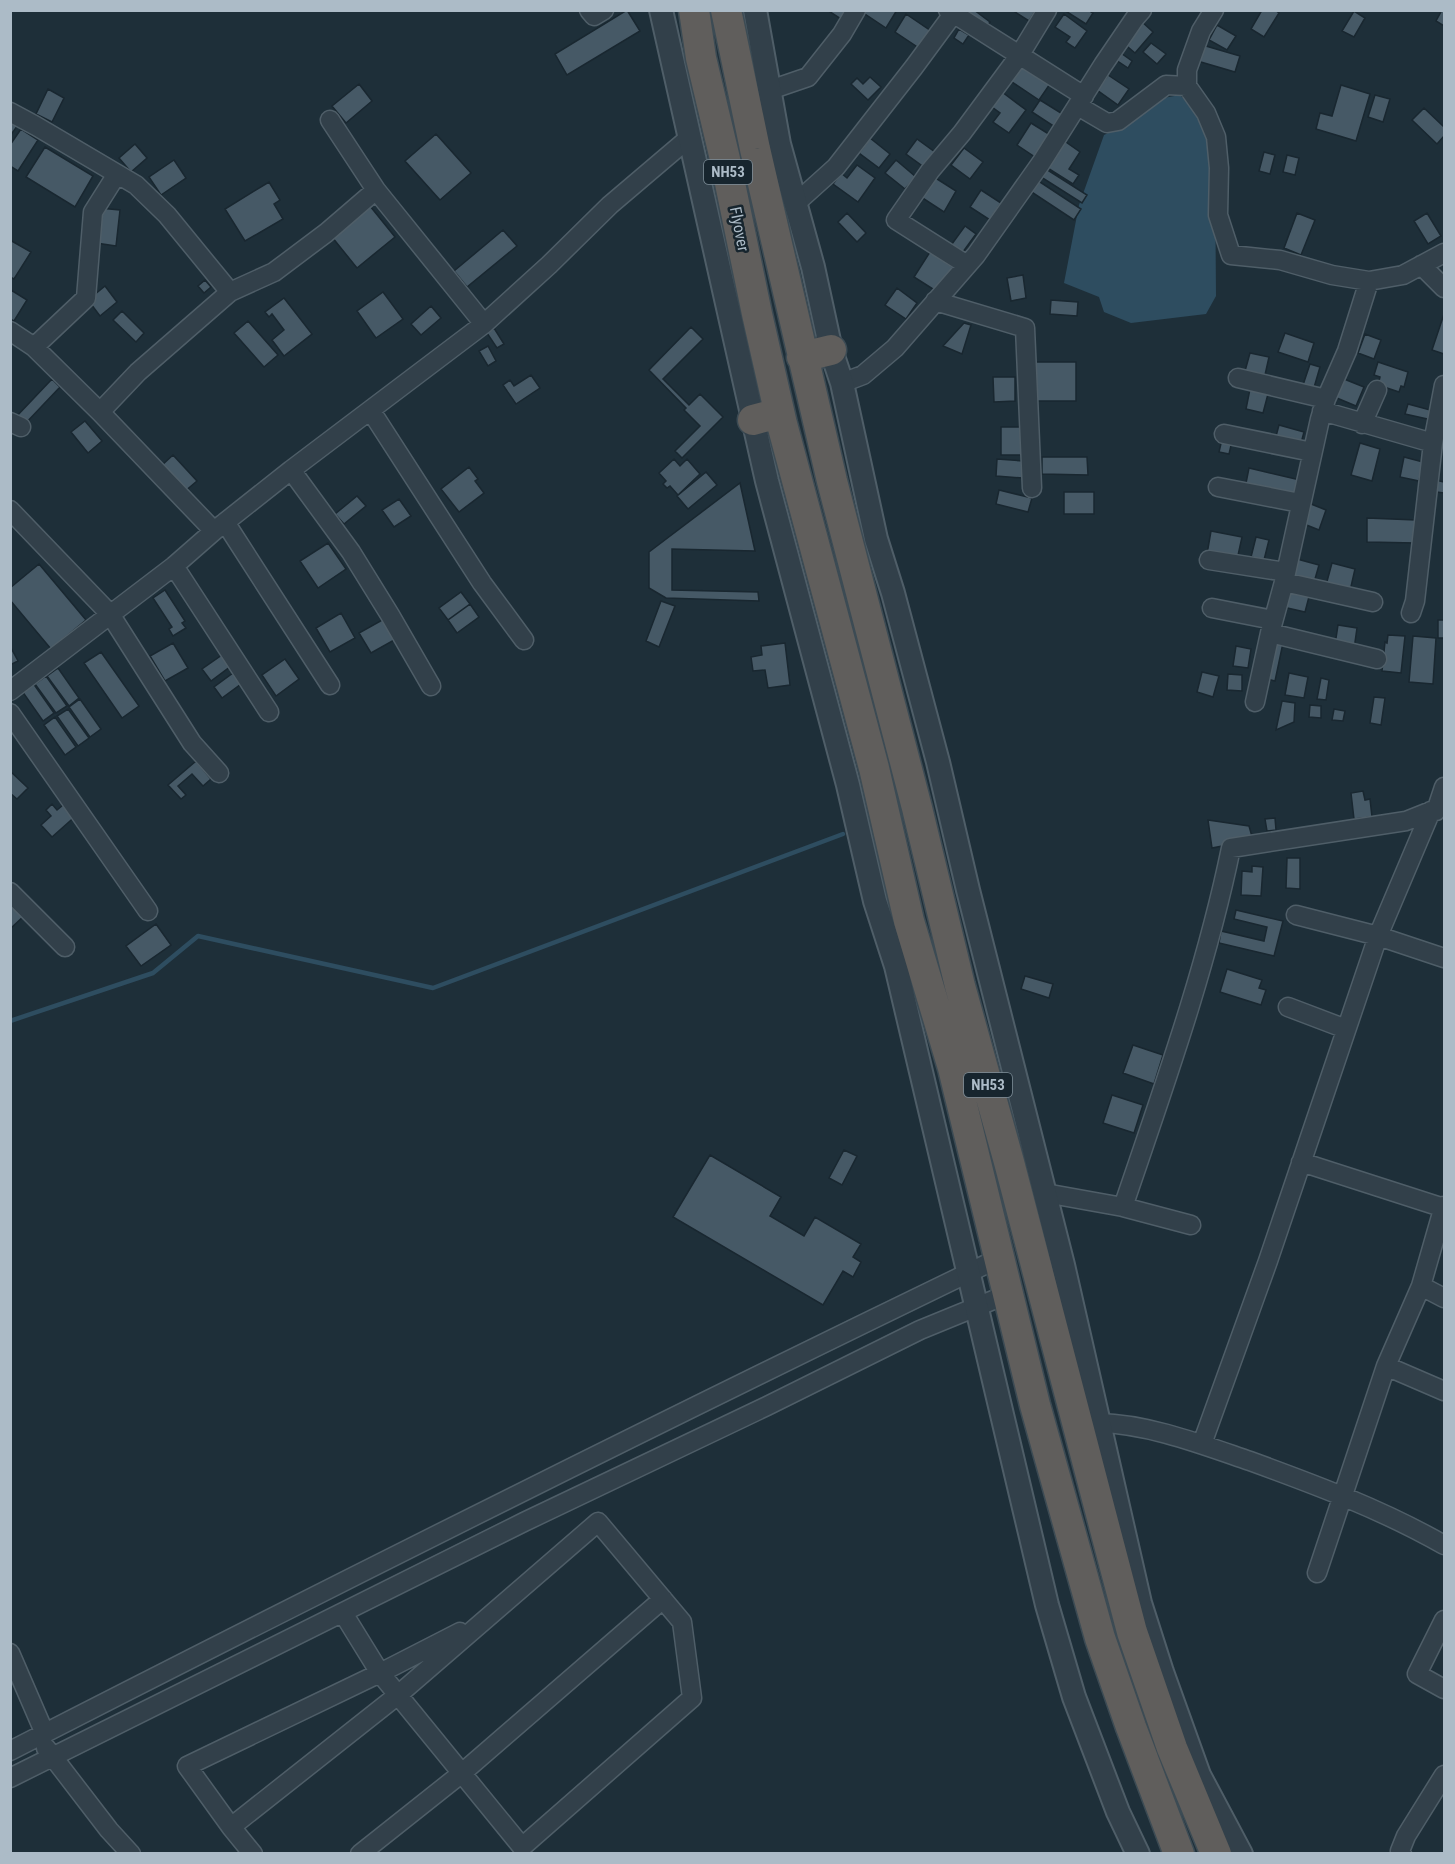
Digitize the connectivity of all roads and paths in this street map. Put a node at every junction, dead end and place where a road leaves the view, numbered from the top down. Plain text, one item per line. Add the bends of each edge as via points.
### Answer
1 (589, 10) edge
2 (604, 10) edge
3 (661, 10) edge
4 (694, 10) edge
5 (726, 10) edge
6 (755, 10) edge
7 (856, 10) edge
8 (1047, 10) edge
9 (1142, 10) edge
10 (1214, 10) edge
11 (953, 12) edge
12 (1019, 56) junction
13 (1187, 86) junction
14 (770, 90) junction
15 (1081, 101) junction
16 (10, 112) edge
17 (330, 120) dead end
18 (690, 137) junction
19 (117, 174) junction
20 (376, 190) junction
21 (796, 203) junction
22 (1444, 253) edge
23 (967, 265) junction
24 (1422, 265) junction
25 (1369, 281) junction
26 (1444, 288) edge
27 (230, 292) junction
28 (935, 300) junction
29 (484, 324) junction
30 (10, 332) edge
31 (34, 347) junction
32 (831, 350) junction
33 (802, 357) junction
34 (1238, 378) dead end
35 (842, 383) junction
36 (1444, 385) edge
37 (1377, 390) dead end
38 (1324, 405) junction
39 (371, 411) junction
40 (100, 412) junction
41 (766, 416) junction
42 (1362, 424) junction
43 (1224, 434) dead end
44 (1433, 443) junction
45 (1312, 452) junction
46 (291, 470) junction
47 (1218, 487) dead end
48 (1032, 488) dead end
49 (1300, 503) junction
50 (10, 510) edge
51 (219, 527) junction
52 (1209, 560) dead end
53 (174, 566) junction
54 (1285, 577) junction
55 (1373, 602) dead end
56 (1212, 608) dead end
57 (1411, 613) dead end
58 (110, 614) junction
59 (1271, 627) junction
60 (524, 640) dead end
61 (1377, 659) dead end
62 (330, 686) dead end
63 (431, 686) dead end
64 (10, 691) edge
65 (1255, 702) dead end
66 (269, 712) dead end
67 (10, 713) edge
68 (219, 773) dead end
69 (1444, 787) edge
70 (1437, 812) edge
71 (10, 892) edge
72 (148, 910) dead end
73 (1296, 915) dead end
74 (1378, 936) junction
75 (65, 947) dead end
76 (1444, 958) edge
77 (1288, 1007) dead end
78 (1346, 1029) junction
79 (1301, 1162) junction
80 (1045, 1193) junction
81 (1123, 1207) junction
82 (1444, 1207) edge
83 (1191, 1225) dead end
84 (999, 1258) junction
85 (967, 1274) junction
86 (1421, 1286) junction
87 (1008, 1294) junction
88 (1444, 1298) edge
89 (977, 1306) junction
90 (1386, 1366) junction
91 (1444, 1391) edge
92 (1099, 1423) junction
93 (1202, 1444) junction
94 (1342, 1497) junction
95 (1444, 1545) edge
96 (1317, 1573) dead end
97 (663, 1599) junction
98 (343, 1612) junction
99 (489, 1617) junction
100 (1444, 1620) edge
101 (10, 1653) edge
102 (380, 1673) junction
103 (1444, 1689) edge
104 (398, 1695) junction
105 (41, 1736) junction
106 (10, 1752) edge
107 (53, 1757) junction
108 (462, 1773) junction
109 (1444, 1775) edge
110 (10, 1778) edge
111 (231, 1827) junction
112 (518, 1850) edge
113 (131, 1854) edge
114 (253, 1854) edge
115 (360, 1854) edge
116 (1138, 1854) edge
117 (1179, 1854) edge
118 (1216, 1854) edge
119 (1241, 1854) edge
120 (1401, 1854) edge

1 - 2 street via 594,16
3 - 18 street
4 - 41 highway, Flyover / NH53 via 761,335
5 - 33 highway, Flyover / NH53
6 - 14 street
7 - 14 street via 808,77
8 - 12 street
9 - 15 street
10 - 13 street via 1187,70
11 - 12 street
11 - 21 street via 836,167
12 - 15 street
12 - 23 street via 896,220
13 - 15 street via 1166,85 1118,121 1107,123
13 - 25 street via 1206,113 1216,137 1218,215 1231,255 1280,260
14 - 21 street via 779,144
15 - 23 street
16 - 19 street
17 - 20 street
18 - 29 street via 610,205
18 - 41 street via 725,291
19 - 27 street via 136,185 166,215
19 - 31 street via 93,212 86,298
20 - 27 street via 274,272
20 - 29 street
21 - 32 street
22 - 24 street
23 - 28 street
24 - 25 street via 1403,275
24 - 26 street
25 - 38 street via 1347,351
27 - 40 street via 146,365
28 - 35 street via 895,348 863,375
28 - 48 street via 1025,328
29 - 39 street
30 - 31 street
31 - 40 street
32 - 33 highway
32 - 35 street
33 - 118 highway, NH53 via 960,986 1132,1632 1172,1748
34 - 38 street
35 - 80 street via 876,539 938,762
36 - 44 street
37 - 42 street
38 - 42 street
38 - 45 street
39 - 46 street
39 - 60 street via 482,583
40 - 51 street
41 - 84 highway, NH53 via 874,768 909,921 953,1068
41 - 85 street via 784,550 875,901 896,966
42 - 44 street
43 - 45 street
44 - 57 street
45 - 49 street
46 - 51 street
46 - 63 street via 351,552
47 - 49 street
49 - 54 street
50 - 58 street
51 - 53 street
51 - 62 street
52 - 54 street
53 - 58 street
53 - 66 street
54 - 55 street
54 - 59 street
56 - 59 street
58 - 64 street
58 - 68 street via 192,743
59 - 61 street
59 - 65 street
67 - 72 street
69 - 70 street
70 - 74 street via 1408,862
70 - 81 street via 1406,821 1231,848 1188,1011
71 - 75 street
73 - 74 street
74 - 76 street
74 - 78 street
77 - 78 street
78 - 79 street
79 - 82 street
79 - 93 street
80 - 81 street
80 - 92 street
81 - 83 street
82 - 86 street
84 - 85 street
84 - 87 highway, NH53
85 - 89 street
85 - 105 street
86 - 88 street
86 - 90 street
87 - 89 street
87 - 117 highway, NH53 via 1100,1638
89 - 98 street via 920,1330
89 - 116 street via 1047,1605 1074,1697
90 - 91 street
90 - 94 street
92 - 93 street via 1124,1425
92 - 119 street via 1140,1603 1162,1672 1199,1774
93 - 94 street
94 - 95 street
94 - 96 street
97 - 99 street via 598,1522
97 - 108 street
97 - 112 street via 682,1622 692,1698
98 - 102 street
98 - 107 street
99 - 102 street
99 - 104 street
100 - 103 street via 1418,1674
101 - 105 street
102 - 104 street
102 - 111 street via 187,1766
104 - 108 street
104 - 111 street
105 - 106 street
105 - 107 street
107 - 110 street
107 - 113 street
108 - 112 street
108 - 115 street
109 - 120 street via 1406,1836
111 - 114 street

